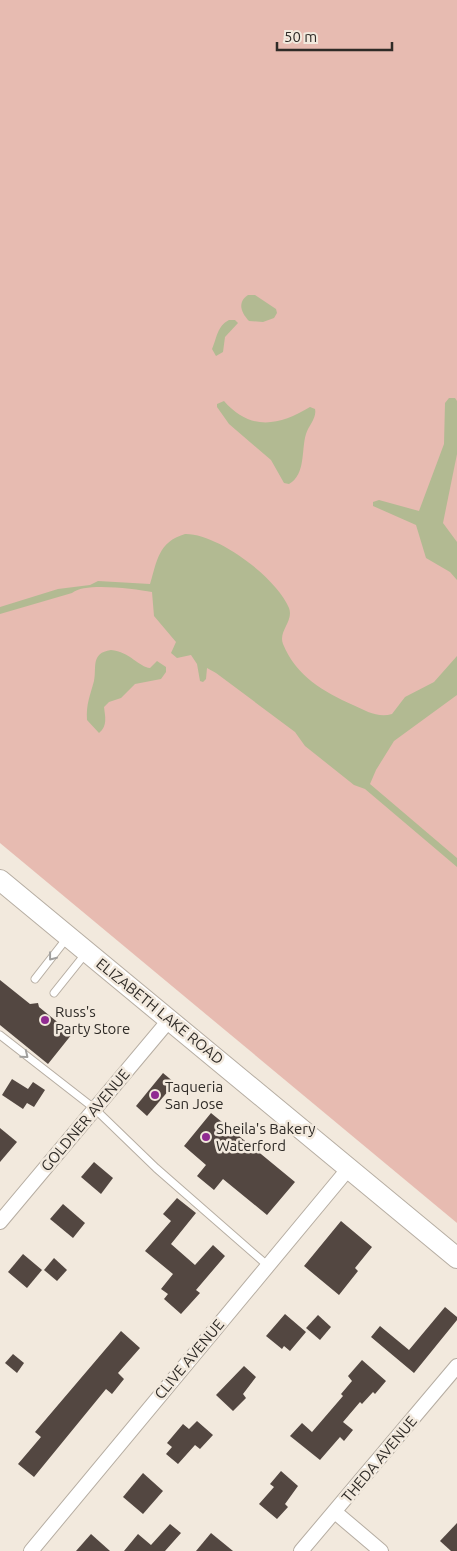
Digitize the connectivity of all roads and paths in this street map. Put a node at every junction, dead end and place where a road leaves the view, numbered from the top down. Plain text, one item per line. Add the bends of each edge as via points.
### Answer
1 (0, 880) edge
2 (69, 936) junction
3 (87, 951) junction
4 (35, 979) dead end
5 (54, 993) dead end
6 (170, 1019) junction
7 (0, 1035) edge
8 (95, 1109) junction
9 (349, 1168) junction
10 (0, 1222) edge
11 (457, 1258) edge
12 (267, 1265) junction
13 (457, 1366) edge
14 (335, 1512) junction
15 (30, 1551) edge
16 (301, 1551) edge
17 (381, 1551) edge

1 - 2 main road, ELIZABETH LAKE ROAD
2 - 3 main road, ELIZABETH LAKE ROAD
2 -> 4 lane
3 - 5 lane
3 - 6 main road, ELIZABETH LAKE ROAD
6 - 8 street, GOLDNER AVENUE
6 - 9 main road, ELIZABETH LAKE ROAD
7 -> 8 lane
8 - 10 street, GOLDNER AVENUE
8 - 12 lane via 156,1168
9 - 11 main road, ELIZABETH LAKE ROAD
9 - 12 street, CLIVE AVENUE
12 - 15 street, CLIVE AVENUE
13 - 14 street, THEDA AVENUE
14 - 16 street, THEDA AVENUE
14 - 17 street

